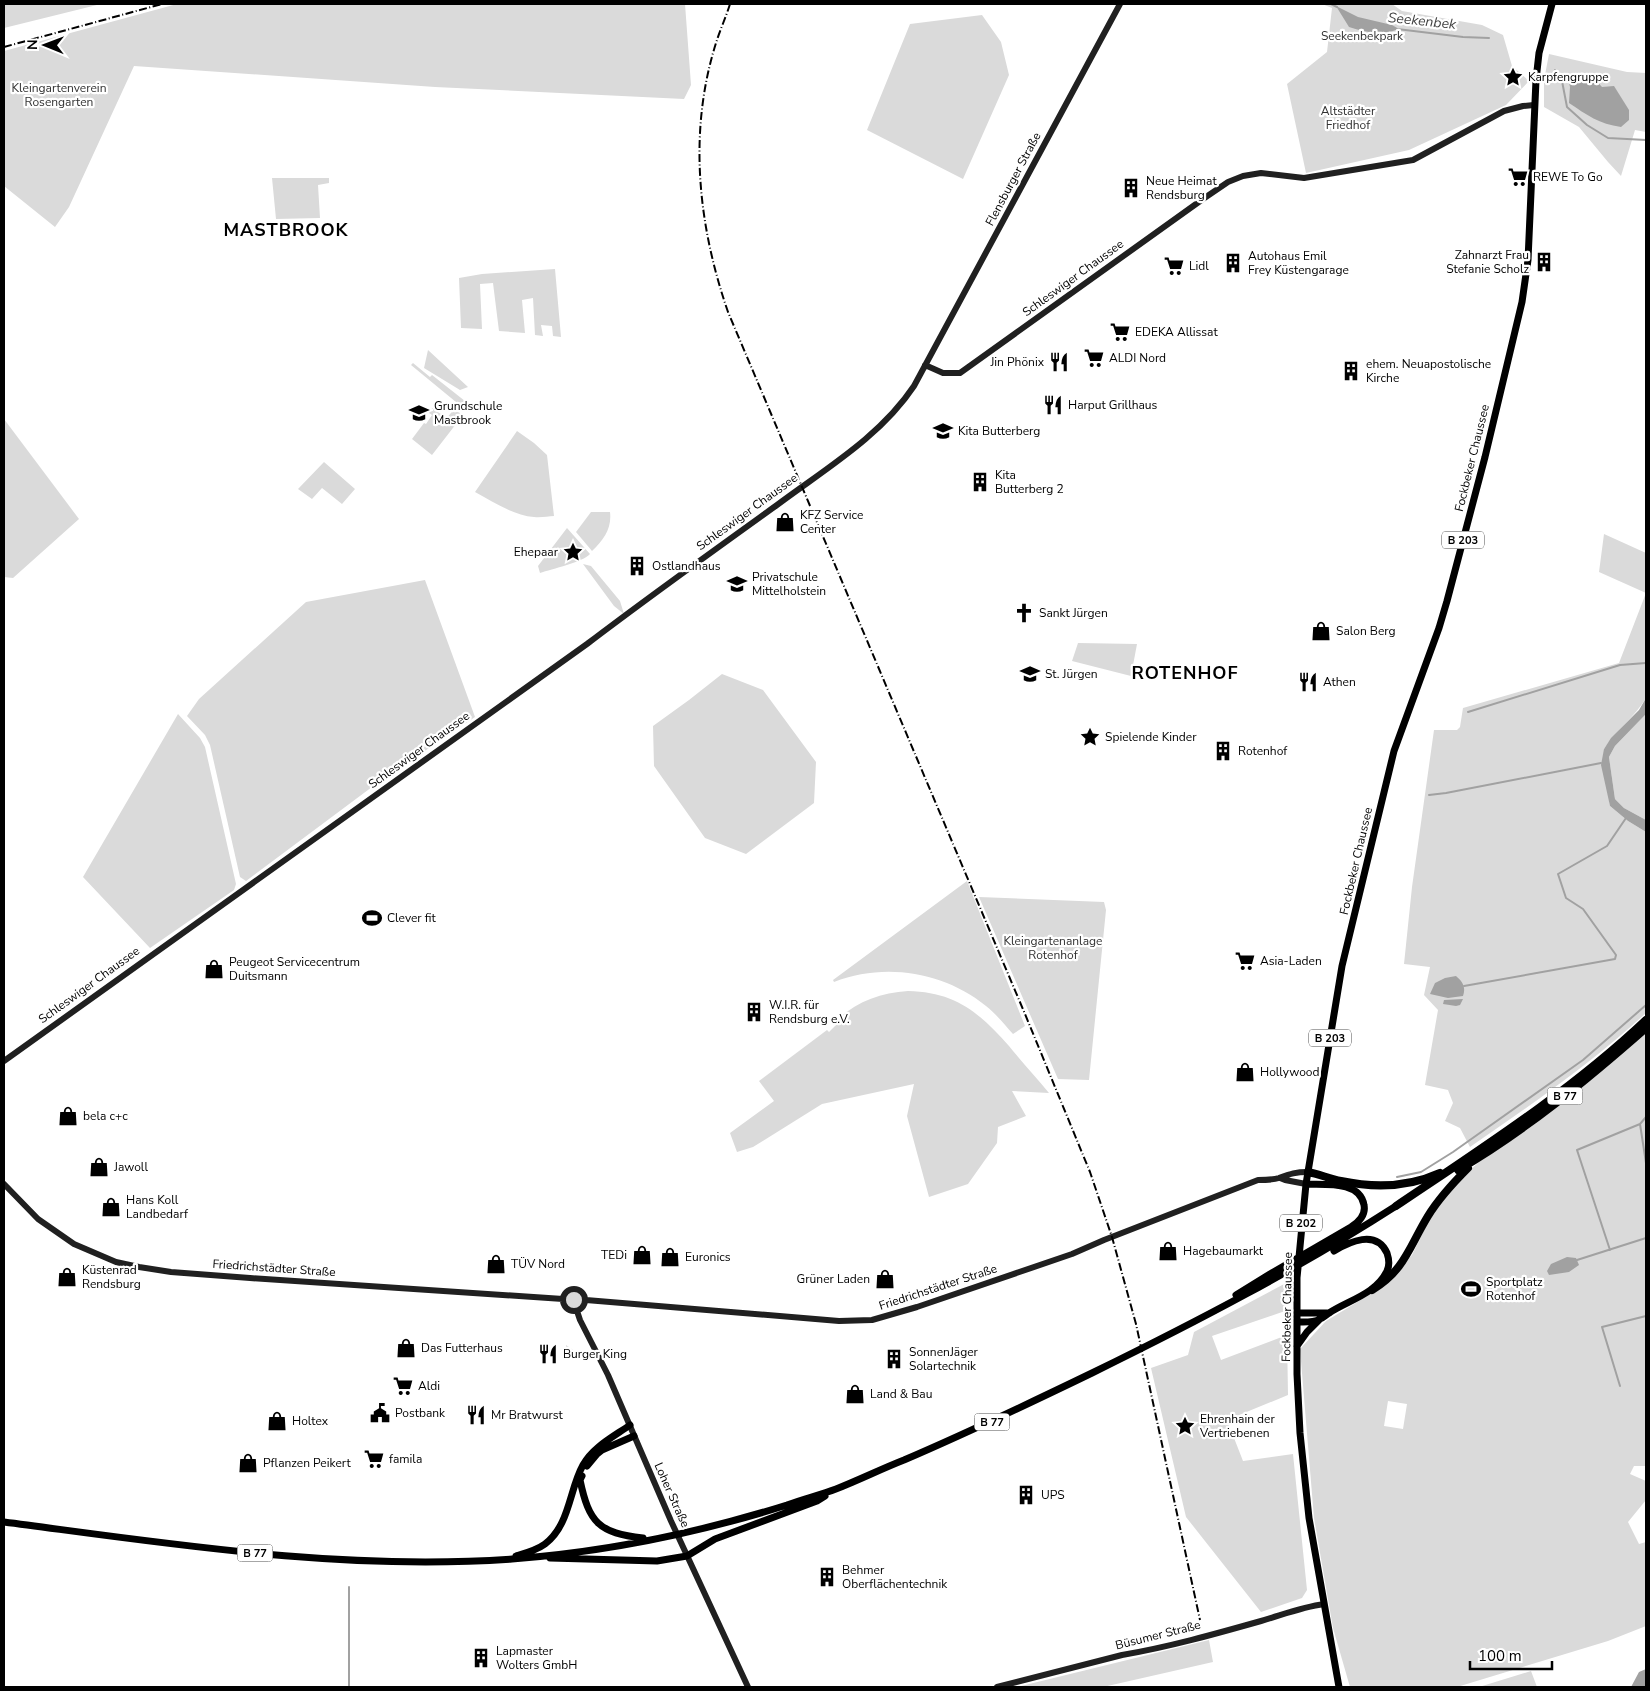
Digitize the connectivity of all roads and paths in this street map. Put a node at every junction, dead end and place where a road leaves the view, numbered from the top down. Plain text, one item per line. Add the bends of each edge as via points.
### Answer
1 (1120, 4) edge
2 (1552, 4) edge
3 (1534, 105) junction
4 (925, 365) junction
5 (1646, 1020) edge
6 (1646, 1028) edge
7 (4, 1061) edge
8 (1476, 1156) junction
9 (1308, 1172) junction
10 (1280, 1178) junction
11 (1306, 1184) junction
12 (5, 1186) edge
13 (1396, 1206) joint
14 (1311, 1256) junction
15 (1372, 1290) junction
16 (563, 1299) junction
17 (586, 1300) junction
18 (577, 1311) junction
19 (1297, 1313) junction
20 (1329, 1313) junction
21 (1319, 1320) junction
22 (1297, 1322) junction
23 (1297, 1346) junction
24 (630, 1426) junction
25 (634, 1436) junction
26 (835, 1489) junction
27 (4, 1522) edge
28 (654, 1539) junction
29 (687, 1556) junction
30 (522, 1558) junction
31 (508, 1559) junction
32 (1324, 1604) junction
33 (748, 1687) edge
34 (997, 1687) edge
35 (1339, 1687) edge

1 - 4 street, Flensburger Straße
2 - 3 main road, Fockbeker Chaussee / B 203 via 1539,53
3 - 4 street, Schleswiger Chaussee via 1504,112 1413,160 1304,178 1261,173 1228,182 960,373 943,373
3 - 9 main road, Fockbeker Chaussee / B 203 via 1531,211 1522,302 1447,601 1394,751 1342,966
4 - 7 street, Schleswiger Chaussee via 908,396 864,442 588,644
5 - 8 highway, B 77
6 - 8 highway, B 77 via 1553,1105
8 - 9 highway via 1433,1176 1405,1184 1342,1181
8 - 13 highway, B 77 via 1429,1189
8 - 15 highway via 1445,1191 1394,1273
9 - 10 street, Friedrichstädter Straße via 1286,1174
9 - 11 main road, Fockbeker Chaussee / B 202
10 - 11 street, Friedrichstädter Straße
10 - 17 street, Friedrichstädter Straße via 1258,1180 1072,1254 872,1320 839,1321
11 - 14 main road via 1353,1189 1363,1198 1365,1206 1362,1218 1356,1224
11 - 19 main road, Fockbeker Chaussee / B 202 via 1298,1262
12 - 16 street, Friedrichstädter Straße via 38,1219 74,1244 116,1262 139,1267 250,1278
13 - 14 main road, B 77
14 - 15 main road via 1328,1254 1358,1240 1376,1241 1389,1261 1382,1279
14 - 26 main road, B 77 via 1123,1358 990,1423
15 - 20 main road
16 - 17 street via 574,1289 582,1292
16 - 18 street via 566,1308
17 - 18 street
18 - 24 street, Loher Straße
19 - 20 main road
19 - 22 main road, Fockbeker Chaussee / B 202
20 - 21 main road
21 - 22 main road
21 - 23 main road
22 - 23 main road, Fockbeker Chaussee / B 202
23 - 32 main road, Fockbeker Chaussee / B 202 via 1300,1433 1309,1518
24 - 25 street, Loher Straße
24 - 31 main road via 593,1450 583,1464 566,1514 554,1535 536,1549
25 - 28 main road via 597,1454 580,1480 585,1505 604,1529 622,1536
25 - 29 street, Loher Straße
26 - 28 main road, B 77 via 742,1518
26 - 29 main road via 817,1501 715,1540
27 - 31 main road, B 77 via 284,1556 400,1562
28 - 30 main road, B 77
29 - 30 main road via 657,1560
29 - 33 street, Loher Straße
30 - 31 main road, B 77
32 - 34 street, Büsumer Straße
32 - 35 main road, Fockbeker Chaussee / B 202

